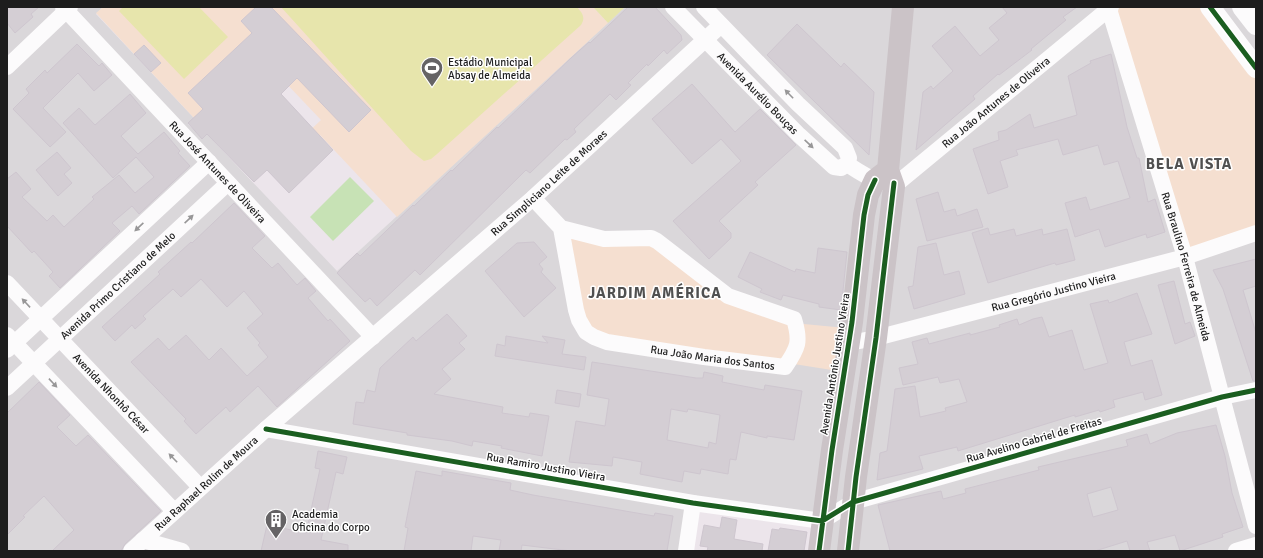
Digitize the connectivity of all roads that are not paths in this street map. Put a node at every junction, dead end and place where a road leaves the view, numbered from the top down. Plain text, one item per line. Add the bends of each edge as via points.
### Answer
1 (673, 7) edge
2 (704, 7) edge
3 (904, 7) edge
4 (1210, 7) edge
5 (1242, 7) edge
6 (66, 8) edge
7 (1110, 8) edge
8 (721, 25) junction
9 (1256, 25) edge
10 (705, 40) junction
11 (7, 67) edge
12 (1256, 68) edge
13 (209, 162) junction
14 (847, 164) junction
15 (886, 178) junction
16 (228, 183) junction
17 (534, 198) junction
18 (561, 228) junction
19 (1256, 233) edge
20 (1185, 257) junction
21 (7, 283) edge
22 (41, 319) junction
23 (373, 337) junction
24 (876, 338) junction
25 (59, 339) junction
26 (10, 343) edge
27 (849, 343) junction
28 (34, 363) junction
29 (7, 388) edge
30 (1256, 390) edge
31 (1222, 397) junction
32 (266, 428) junction
33 (200, 487) junction
34 (853, 502) junction
35 (693, 503) junction
36 (174, 511) junction
37 (822, 521) junction
38 (1256, 526) edge
39 (143, 540) junction
40 (1256, 545) edge
41 (131, 551) edge
42 (182, 551) edge
43 (686, 551) edge
44 (819, 551) edge
45 (848, 551) edge
46 (1236, 551) edge

1 - 10 street, Avenida Aurélio Bouças
2 - 8 street, Avenida Aurélio Bouças
3 - 15 main road, Avenida Antônio Justino Vieira
4 - 12 street
5 - 9 street
6 - 11 street
6 - 13 street, Rua José Antunes de Oliveira
7 - 15 street, Rua João Antunes de Oliveira via 905,178 897,183
7 - 20 street, Rua Braulino Ferreira de Almeida
8 - 10 street, Rua Simpliciano Leite de Moraes
14 -> 8 street, Avenida Aurélio Bouças via 849,158 845,148
10 -> 14 street, Avenida Aurélio Bouças via 834,167 842,168
10 - 17 street, Rua Simpliciano Leite de Moraes
13 - 16 street, Rua José Antunes de Oliveira
13 -> 22 street
14 - 15 street, Avenida Aurélio Bouças
15 - 24 main road, Avenida Antônio Justino Vieira
15 - 27 main road, Avenida Antônio Justino Vieira via 868,195
16 - 23 street, Rua José Antunes de Oliveira
25 -> 16 street, Avenida Primo Cristiano de Melo
17 - 18 street
17 - 23 street, Rua Simpliciano Leite de Moraes
18 - 18 street, Rua João Maria dos Santos via 604,238 651,238 657,241 728,296 794,319 799,336 796,349 785,367 607,342 594,337 586,332 576,310
19 - 20 street, Rua Gregório Justino Vieira
20 - 24 street, Rua Gregório Justino Vieira
20 - 31 street, Rua Braulino Ferreira de Almeida
22 -> 21 street, Avenida Nhonhô César
22 - 25 street, Avenida Nhonhô César
22 - 26 street
23 - 32 street, Rua Raphael Rolim de Moura
24 - 27 street, Rua Gregório Justino Vieira
24 - 34 main road, Avenida Antônio Justino Vieira
25 - 28 street, Avenida Primo Cristiano de Melo
33 -> 25 street, Avenida Nhonhô César
26 - 28 street
27 - 37 main road, Avenida Antônio Justino Vieira
28 - 29 street, Avenida Primo Cristiano de Melo
28 -> 36 street
30 - 31 street, Rua Avelino Gabriel de Freitas
31 - 34 street, Rua Avelino Gabriel de Freitas
31 - 38 street, Rua Braulino Ferreira de Almeida
32 - 33 street, Rua Raphael Rolim de Moura
32 - 35 street, Rua Ramiro Justino Vieira
33 - 36 street, Rua Raphael Rolim de Moura
34 - 37 street, Rua Avelino Gabriel de Freitas
34 - 45 main road, Avenida Antônio Justino Vieira
35 - 37 street, Rua Ramiro Justino Vieira
35 - 43 street
36 - 39 street, Rua Raphael Rolim de Moura
37 - 44 main road, Avenida Antônio Justino Vieira
39 - 41 street, Rua Raphael Rolim de Moura
39 - 42 street
40 - 46 street

